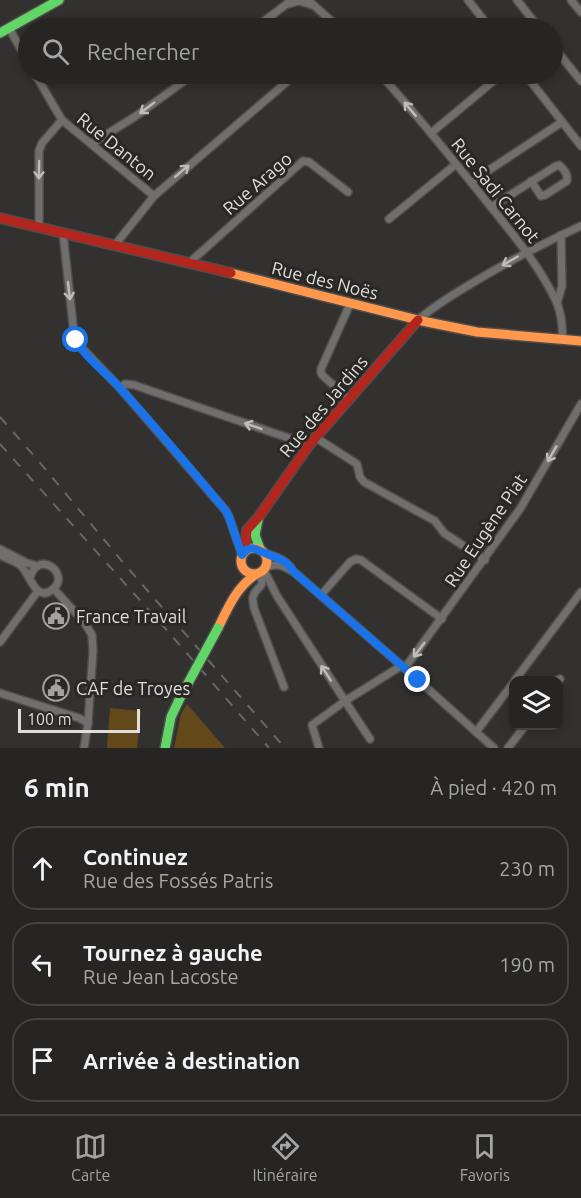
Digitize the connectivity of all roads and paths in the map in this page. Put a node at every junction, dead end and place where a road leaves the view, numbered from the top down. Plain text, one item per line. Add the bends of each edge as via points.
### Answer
1 (59, 0) edge
2 (468, 0) edge
3 (517, 0) edge
4 (571, 0) edge
5 (290, 2) edge
6 (311, 2) edge
7 (581, 12) edge
8 (27, 18) edge
9 (268, 18) edge
10 (328, 18) edge
11 (482, 18) edge
12 (531, 18) edge
13 (18, 23) edge
14 (5, 31) edge
15 (18, 49) edge
16 (563, 59) edge
17 (581, 81) edge
18 (41, 84) edge
19 (180, 84) edge
20 (284, 84) edge
21 (389, 84) edge
22 (490, 84) edge
23 (533, 84) edge
24 (62, 120) junction
25 (562, 122) junction
26 (431, 133) junction
27 (91, 144) junction
28 (581, 147) edge
29 (456, 164) junction
30 (471, 182) junction
31 (531, 182) junction
32 (348, 192) dead end
33 (154, 196) junction
34 (491, 207) junction
35 (0, 218) edge
36 (389, 219) dead end
37 (581, 226) edge
38 (39, 227) junction
39 (63, 233) junction
40 (561, 236) junction
41 (115, 245) junction
42 (527, 252) junction
43 (189, 263) junction
44 (557, 303) junction
45 (350, 304) junction
46 (418, 320) junction
47 (562, 339) junction
48 (581, 341) edge
49 (120, 388) junction
50 (349, 399) junction
51 (581, 404) edge
52 (312, 441) junction
53 (258, 518) junction
54 (0, 549) edge
55 (262, 551) junction
56 (243, 553) junction
57 (0, 555) edge
58 (484, 560) junction
59 (37, 566) junction
60 (241, 566) junction
61 (261, 571) junction
62 (294, 572) junction
63 (30, 578) junction
64 (54, 589) junction
65 (38, 591) junction
66 (581, 592) edge
67 (236, 594) junction
68 (321, 595) junction
69 (442, 618) junction
70 (0, 642) edge
71 (403, 667) junction
72 (518, 676) edge
73 (284, 687) dead end
74 (509, 688) edge
75 (0, 693) edge
76 (345, 701) junction
77 (88, 723) junction
78 (522, 730) edge
79 (476, 732) junction
80 (370, 739) dead end
81 (84, 748) edge
82 (165, 748) edge
83 (319, 748) edge
84 (494, 748) edge
85 (508, 748) edge

1 - 8 street
2 - 11 street
3 - 12 street
4 - 7 street
5 - 6 street
5 - 9 street
6 - 10 street
13 - 14 street
14 - 15 street
16 - 17 street
18 - 24 street, Rue Danton
19 -> 27 street
33 -> 20 street
26 -> 21 street, Rue Sadi Carnot
22 - 26 street
23 - 25 street
24 - 27 street, Rue Danton
24 -> 38 street via 39,151
25 - 28 street
25 - 30 street
26 - 29 street, Rue Sadi Carnot
27 - 33 street, Rue Danton
29 - 30 street, Rue Sadi Carnot
29 - 36 street
30 - 34 street, Rue Sadi Carnot
31 - 31 street via 559,165 568,177 541,196
31 - 34 street
32 - 43 street, Rue Arago via 303,161
33 - 41 street
34 - 42 street, Rue Sadi Carnot
35 - 38 street, Rue des Noës
37 - 40 street
38 - 39 street, Rue des Noës
39 - 41 street, Rue des Noës
39 -> 49 street via 76,340
40 - 42 street
40 - 44 street via 562,286
41 - 43 street, Rue des Noës
42 - 44 street, Rue Sadi Carnot
42 -> 46 street via 478,279
43 - 45 street, Rue des Noës
44 - 47 street, Rue Sadi Carnot
45 - 46 street, Rue des Noës
45 - 50 street via 321,369 323,376
46 - 47 street, Rue des Noës via 477,332
46 - 50 street, Rue des Jardins
47 - 48 street, Rue des Noës
52 -> 49 street via 134,385
49 - 56 street via 226,511
50 - 52 street, Rue des Jardins
51 -> 58 street, Rue Eugène Piat via 520,509
52 - 53 street, Rue des Jardins
52 - 58 street via 357,464 364,482 435,521 444,533
53 - 55 street via 255,537
53 - 56 street, Rue des Jardins via 247,530
54 - 59 street
55 - 56 street via 252,548
55 - 61 street via 267,560
55 - 62 street via 284,560
56 - 60 street
57 - 63 street via 19,564
58 - 69 street, Rue Eugène Piat
59 - 63 street
59 - 64 street via 54,568 58,579
60 - 61 street via 247,573
60 - 67 street
61 - 62 street via 276,564
61 - 67 street
61 - 73 street via 262,585 252,599
76 -> 61 street
62 - 68 street
63 - 65 street
64 - 65 street
64 - 77 street via 92,635
65 - 70 street
66 - 72 street
67 - 82 street, bridge via 171,717
68 - 69 street via 356,559
68 - 71 street
69 -> 71 street, Rue Eugène Piat
71 - 76 street
71 - 79 street
74 - 79 street
75 - 77 street
76 - 80 street
76 - 83 street via 312,725
77 - 81 street
78 - 85 street
79 - 84 street

